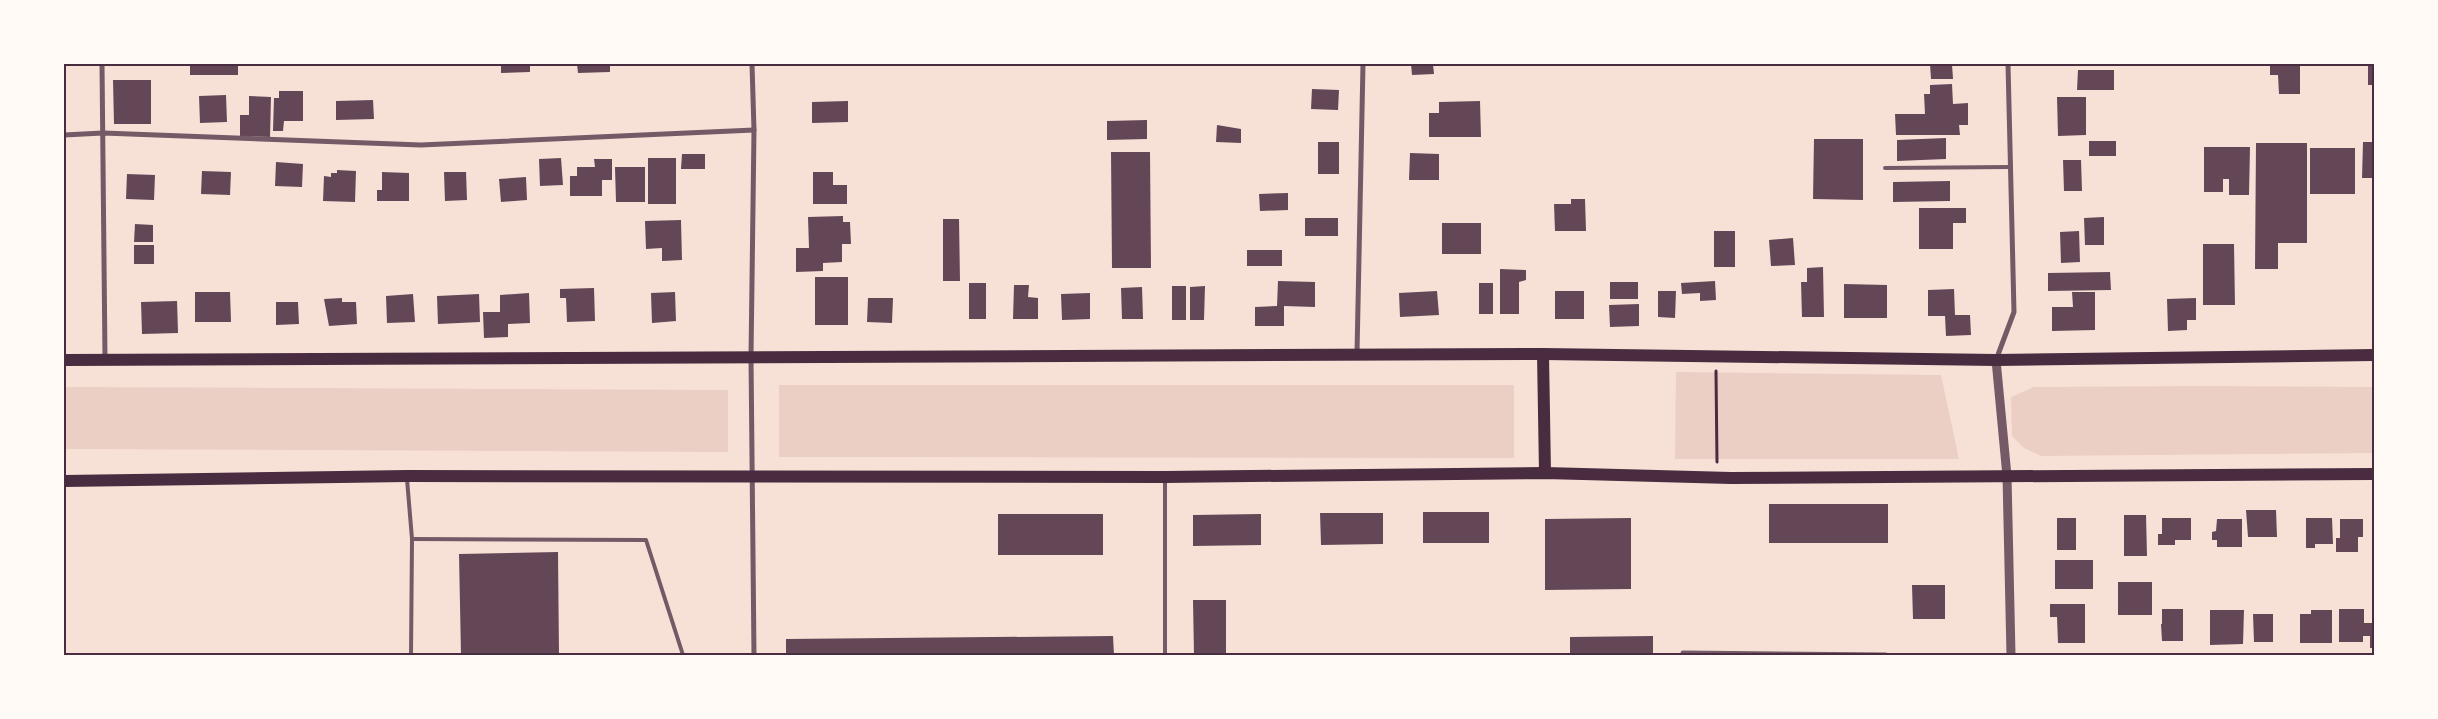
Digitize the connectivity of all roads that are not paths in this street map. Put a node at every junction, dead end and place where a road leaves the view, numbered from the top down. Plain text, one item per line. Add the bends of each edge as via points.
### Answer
1 (102, 64) edge
2 (752, 64) edge
3 (1363, 64) edge
4 (2008, 64) edge
5 (754, 130) junction
6 (103, 133) junction
7 (64, 135) edge
8 (1885, 168) dead end
9 (2011, 168) junction
10 (1543, 354) junction
11 (2374, 355) edge
12 (1357, 356) junction
13 (751, 357) junction
14 (64, 360) edge
15 (105, 360) junction
16 (1996, 360) junction
17 (1545, 473) junction
18 (2374, 474) edge
19 (407, 476) junction
20 (753, 476) junction
21 (2007, 476) junction
22 (1165, 477) junction
23 (64, 480) edge
24 (412, 539) junction
25 (1682, 653) dead end
26 (411, 655) edge
27 (683, 655) edge
28 (754, 655) edge
29 (1164, 655) edge
30 (1886, 655) edge
31 (2010, 655) edge

1 - 6 street
2 - 5 street
3 - 12 street
4 - 9 street
5 - 6 street via 420,145
5 - 13 street
6 - 7 street
6 - 15 street
8 - 9 lane
9 - 16 street via 2014,312
10 - 12 main road
10 - 16 main road
10 - 17 main road
11 - 16 main road
12 - 13 main road
13 - 15 main road
13 - 20 street
14 - 15 main road
16 - 21 street
17 - 21 main road via 1717,478
17 - 22 main road
18 - 21 main road
19 - 20 main road
19 - 23 main road
19 - 24 lane
20 - 22 main road
20 - 28 street
21 - 31 street
22 - 29 lane
24 - 26 lane
24 - 27 lane via 646,540
25 - 30 street

